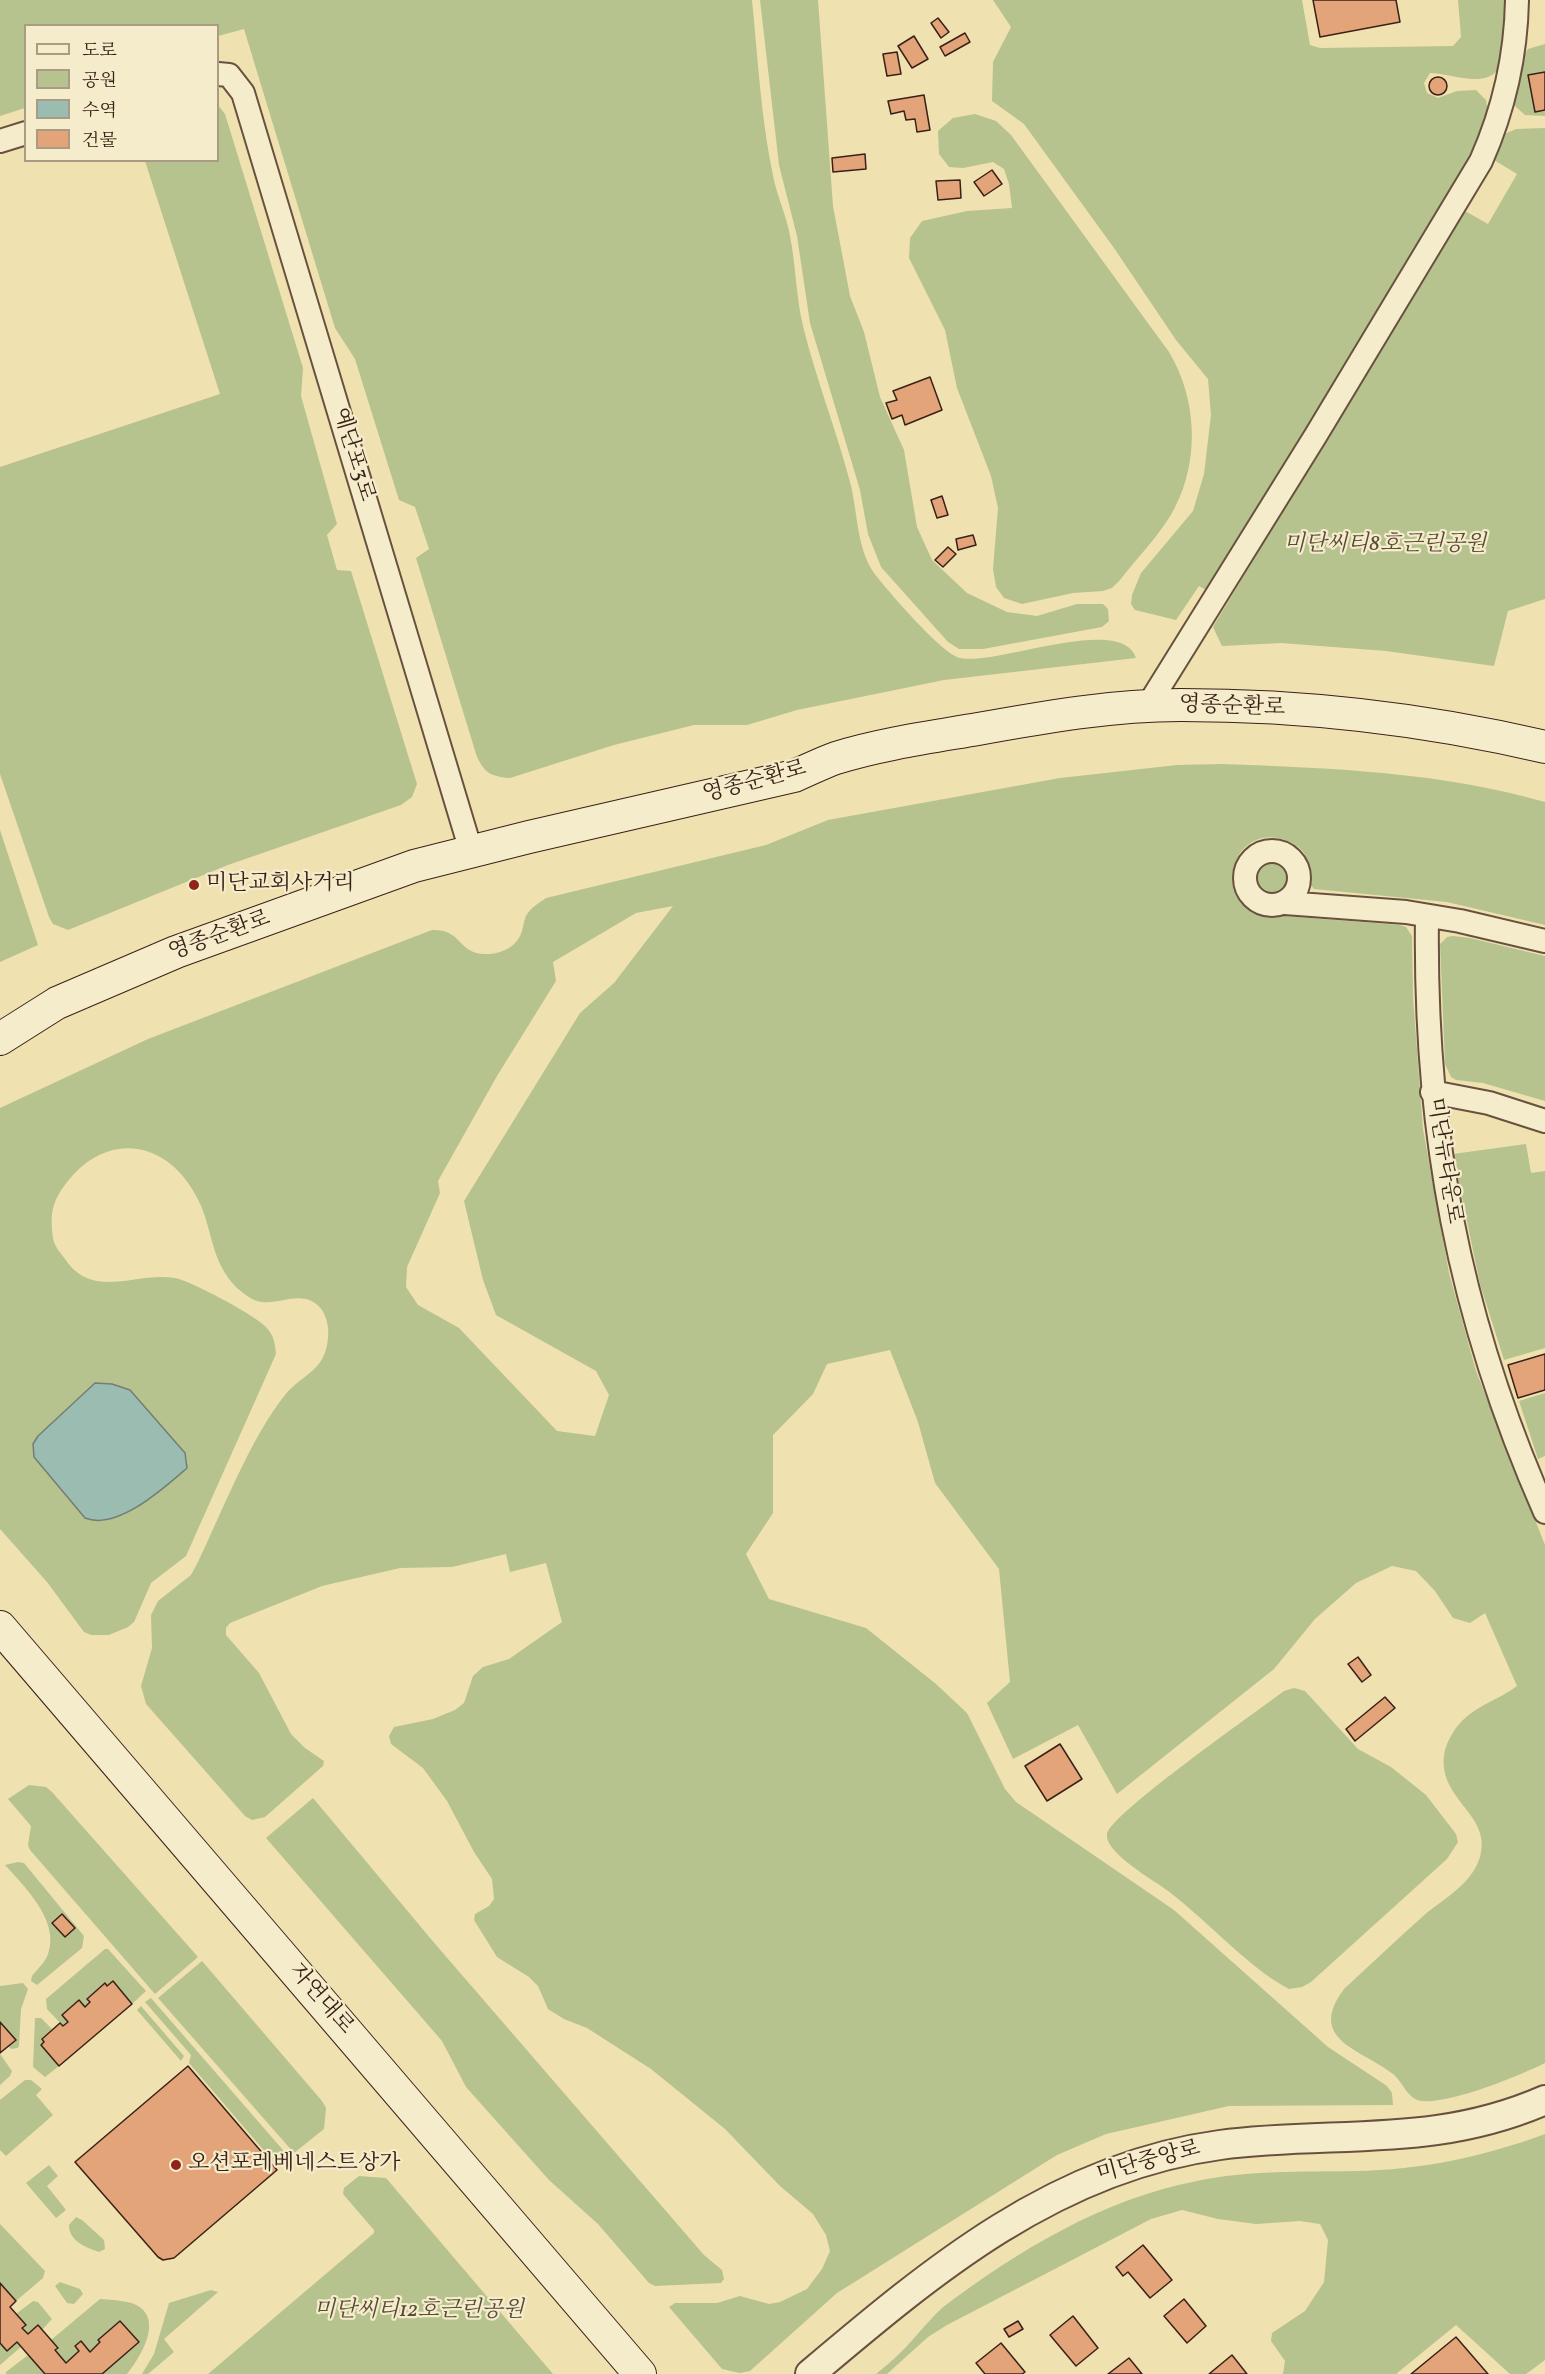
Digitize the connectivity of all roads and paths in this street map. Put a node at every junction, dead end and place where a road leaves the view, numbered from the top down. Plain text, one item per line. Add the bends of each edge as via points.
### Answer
1 (1518, 0) edge
2 (219, 74) edge
3 (24, 134) edge
4 (0, 141) edge
5 (1147, 706) junction
6 (1545, 747) edge
7 (471, 850) junction
8 (1285, 903) dead end
9 (1427, 916) junction
10 (1545, 941) edge
11 (0, 1039) edge
12 (1432, 1092) junction
13 (1545, 1121) edge
14 (1545, 1512) edge
15 (0, 1627) edge
16 (1545, 2100) edge
17 (640, 2374) edge
18 (810, 2374) edge

1 - 5 street via 1506,95 1480,161
2 - 7 street, 예단포3로 via 229,75 243,93
3 - 4 street
5 - 6 main road, 영종순환로 via 1258,707 1392,718 1484,732
5 - 7 main road, 영종순환로 via 1047,717 938,736 836,758 794,776
7 - 11 main road, 영종순환로 via 385,876 176,952 57,1003
8 - 9 street
9 - 10 street
9 - 12 street, 미단뉴타운로
12 - 13 street via 1489,1103
12 - 14 street, 미단뉴타운로 via 1445,1189 1472,1309 1514,1437
15 - 17 main road, 자연대로
16 - 18 street, 미단중앙로 via 1519,2112 1454,2130 1218,2146 1158,2157 1092,2178 982,2239

